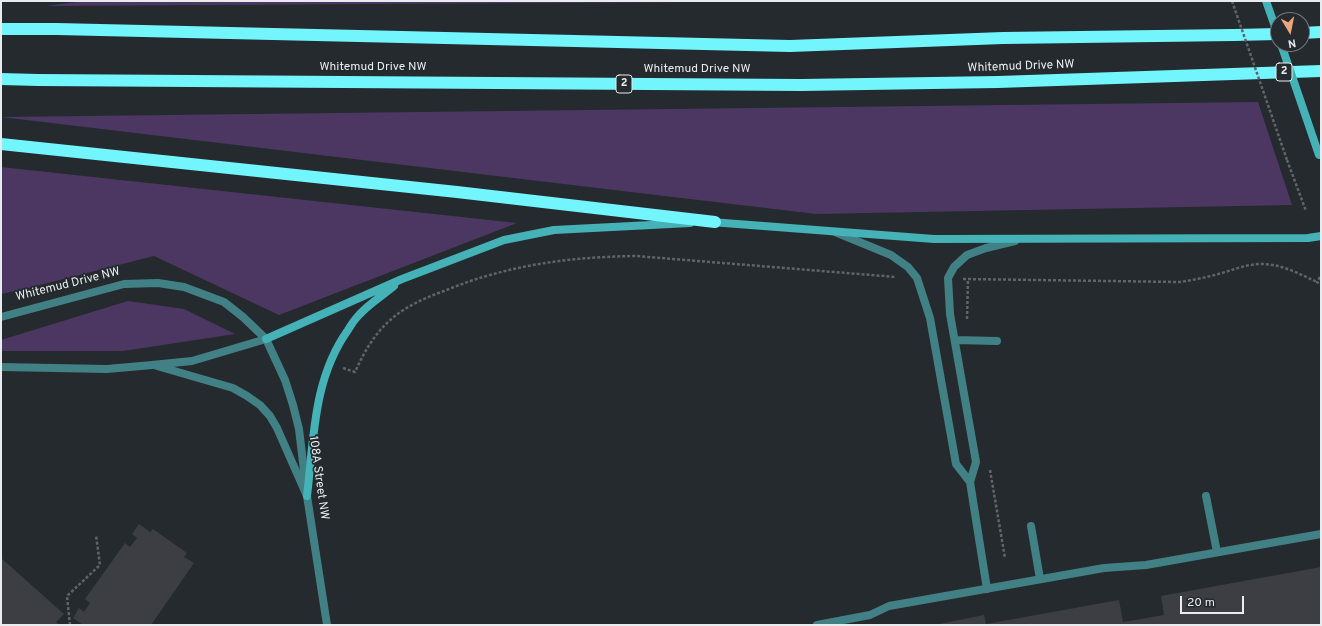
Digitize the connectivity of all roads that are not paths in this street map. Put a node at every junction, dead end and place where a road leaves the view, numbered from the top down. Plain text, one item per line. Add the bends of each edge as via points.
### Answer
1 (1266, 1) edge
2 (1270, 12) edge
3 (1, 30) edge
4 (1321, 32) edge
5 (1310, 33) edge
6 (1270, 34) edge
7 (1284, 52) edge
8 (1321, 71) edge
9 (1, 79) edge
10 (1, 144) edge
11 (1320, 157) edge
12 (715, 222) junction
13 (832, 231) junction
14 (1321, 236) edge
15 (1049, 238) junction
16 (402, 280) junction
17 (1, 317) edge
18 (266, 339) junction
19 (955, 340) junction
20 (997, 341) dead end
21 (152, 365) junction
22 (1, 367) edge
23 (970, 482) junction
24 (307, 496) junction
25 (1206, 496) dead end
26 (1031, 526) dead end
27 (1321, 534) edge
28 (1217, 552) junction
29 (1040, 579) junction
30 (987, 589) junction
31 (327, 625) edge
32 (816, 625) edge

1 - 2 main road, bridge
3 - 6 highway, Whitemud Drive NW via 57,29 790,46 1003,38
4 - 5 highway
7 - 11 main road, bridge
8 - 9 highway, Whitemud Drive NW / 2 via 998,82 802,85
10 - 12 highway
12 - 13 main road
12 - 16 main road via 554,230 504,240
13 - 15 main road via 934,239
13 - 23 street via 891,255 908,267 917,278 930,318 956,464
14 - 15 main road
15 - 19 street via 1009,242 986,248 967,255 954,267 948,278 950,314
16 - 18 main road
16 - 24 main road via 358,315 329,362 317,405
17 - 18 street, Whitemud Drive NW via 124,284 158,283 184,287 224,302
18 - 21 street via 192,361
18 - 24 street, 108A Street NW via 285,380 299,429
19 - 20 street
19 - 23 street via 976,462
21 - 22 street via 107,369
21 - 24 street via 233,388 260,405 277,428
23 - 30 street
24 - 31 street, 108A Street NW
25 - 28 street
26 - 29 street
27 - 28 street
28 - 29 street via 1146,565 1104,568
29 - 30 street
30 - 32 street via 889,606 870,615

